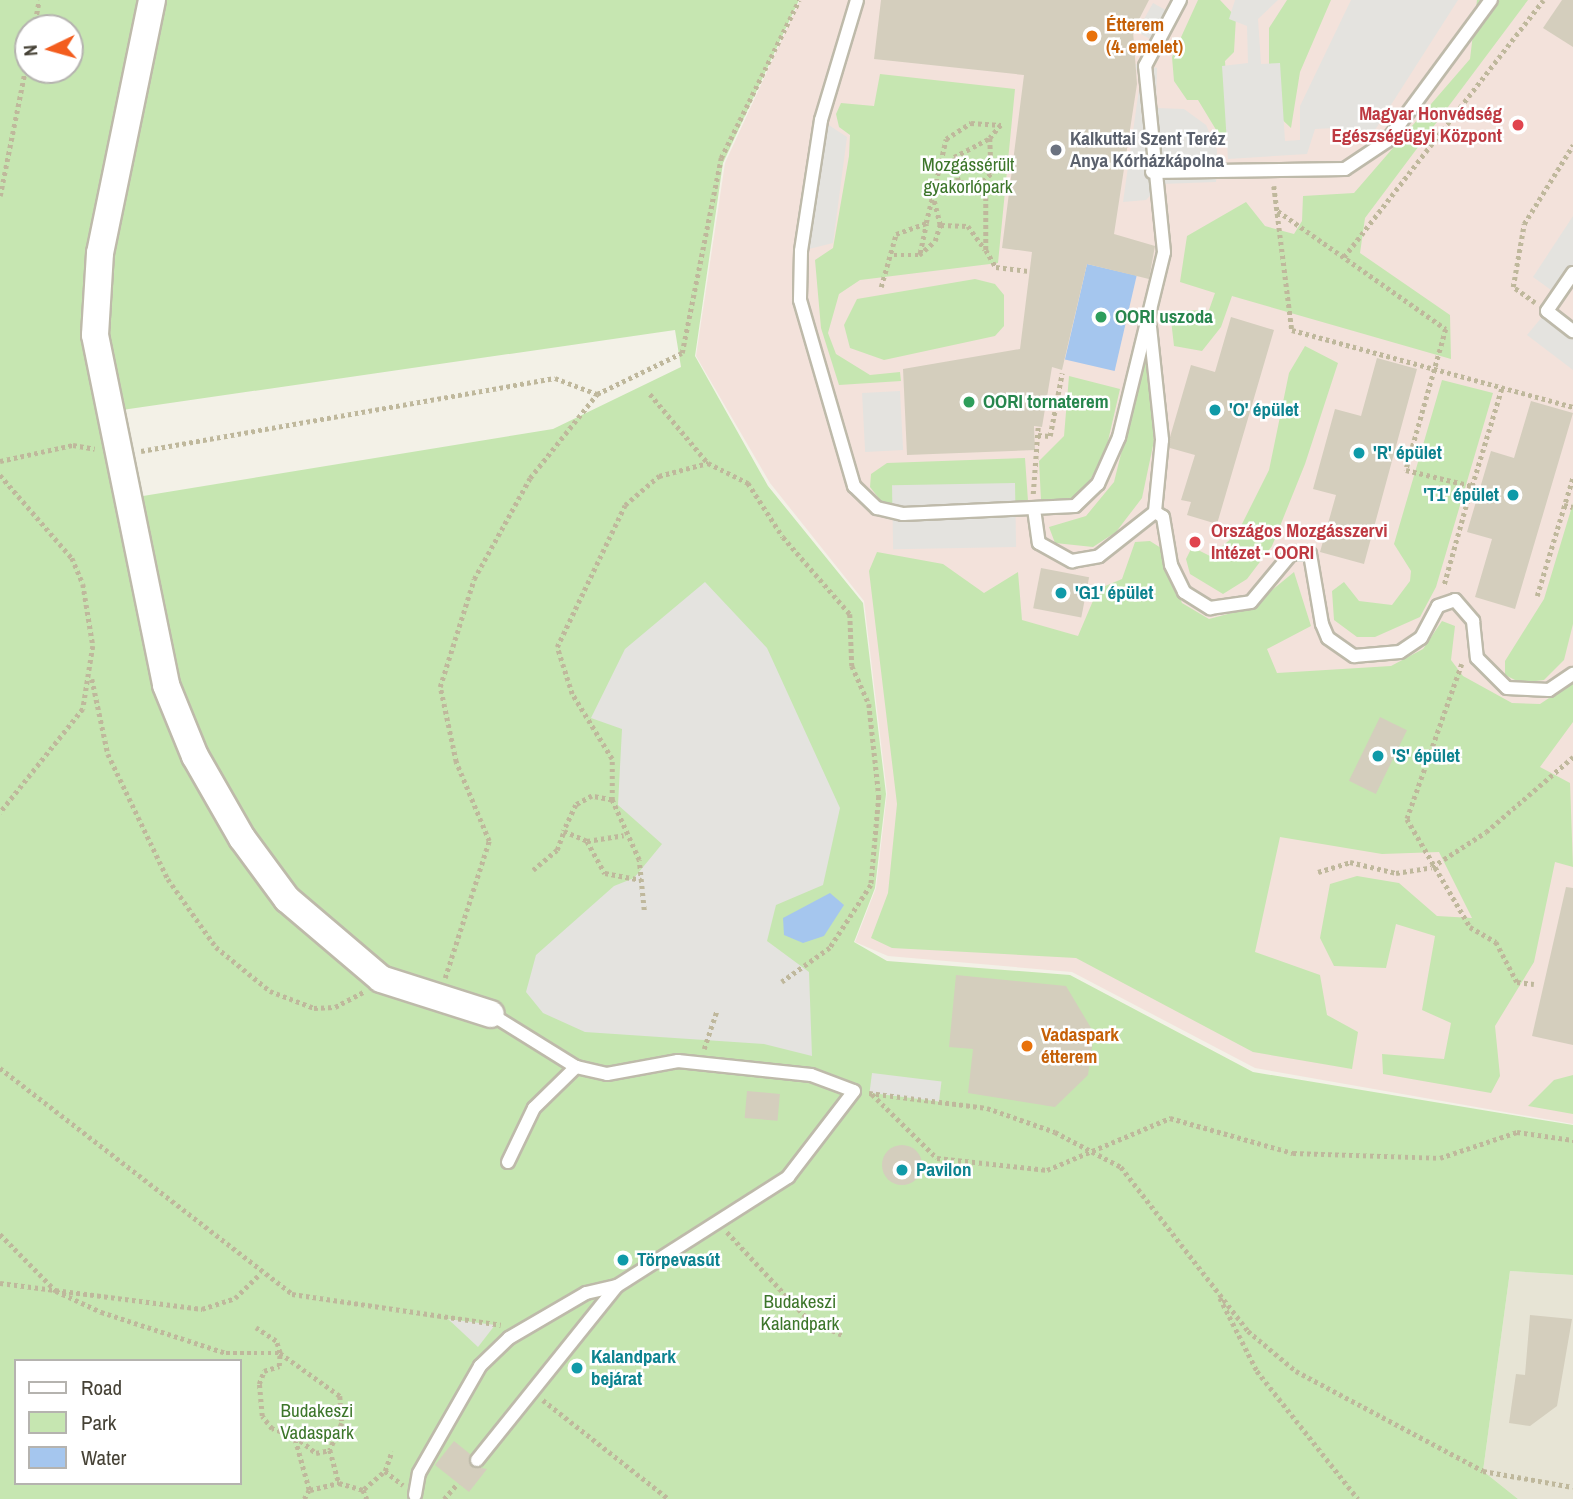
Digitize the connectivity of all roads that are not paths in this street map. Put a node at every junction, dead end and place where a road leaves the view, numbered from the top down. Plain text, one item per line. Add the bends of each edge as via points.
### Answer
1 (152, 0) edge
2 (857, 0) edge
3 (1180, 0) edge
4 (1491, 0) edge
5 (1295, 156) dead end
6 (1294, 170) junction
7 (1152, 172) junction
8 (1573, 273) edge
9 (1149, 317) junction
10 (1573, 331) edge
11 (1034, 509) junction
12 (1155, 512) junction
13 (1573, 674) edge
14 (491, 1014) joint
15 (576, 1067) junction
16 (508, 1163) dead end
17 (617, 1286) junction
18 (477, 1460) dead end
19 (415, 1495) road end

1 - 14 street via 96,297 100,373 166,685 195,755 242,838 287,899 381,979
2 - 11 lane via 821,120 800,251 800,300 853,486 877,508 903,514
3 - 7 lane via 1145,66
4 - 6 lane via 1387,141 1345,169
5 - 6 lane
6 - 7 lane via 1271,171 1249,164
7 - 9 lane via 1164,252
8 - 10 lane via 1547,311
9 - 11 lane via 1119,437 1098,484 1074,506
9 - 12 lane via 1162,440
11 - 12 lane via 1039,543 1072,561 1099,556
12 - 13 lane via 1163,517 1177,579 1196,604 1229,610 1251,602 1291,554 1310,554 1328,638 1368,659 1400,652 1421,638 1438,606 1462,603 1473,621 1477,658 1507,688 1549,690
14 - 15 lane
15 - 16 lane via 534,1108
15 - 17 lane via 607,1074 678,1061 811,1076 854,1091 788,1177
17 - 18 lane via 529,1389
17 - 19 lane via 586,1293 518,1333 480,1366 457,1399

